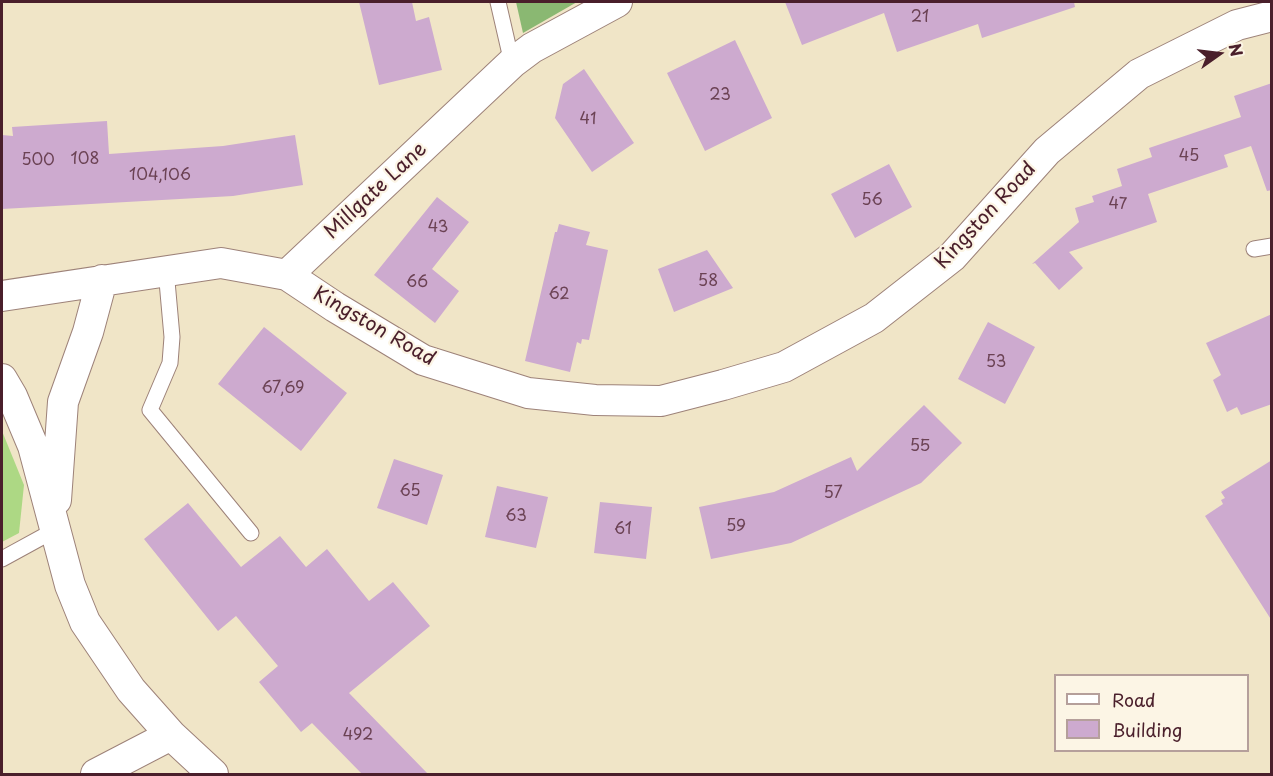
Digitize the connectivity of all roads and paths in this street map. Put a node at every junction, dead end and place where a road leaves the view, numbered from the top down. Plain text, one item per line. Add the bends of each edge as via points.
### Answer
1 (498, 2) edge
2 (617, 2) edge
3 (1235, 13) edge
4 (1272, 16) edge
5 (512, 63) junction
6 (1272, 246) edge
7 (1254, 249) dead end
8 (166, 270) junction
9 (287, 275) junction
10 (102, 280) junction
11 (2, 296) edge
12 (2, 380) edge
13 (55, 530) junction
14 (251, 533) dead end
15 (2, 559) edge
16 (171, 735) junction
17 (96, 774) edge
18 (213, 774) edge

1 - 5 lane
2 - 5 street, Millgate Lane
3 - 4 street, Kingston Road
3 - 9 street, Kingston Road via 1139,75 1047,151 952,257 874,318 784,367 723,386 661,401 528,393 423,360
5 - 9 street, Millgate Lane
6 - 7 lane
8 - 9 street via 221,263
8 - 10 street
8 - 14 lane via 172,337 170,363 150,410
10 - 11 street
10 - 13 street via 63,402
12 - 13 street via 33,446
13 - 15 lane
13 - 16 street via 70,585 86,622 131,690
16 - 17 street
16 - 18 street

